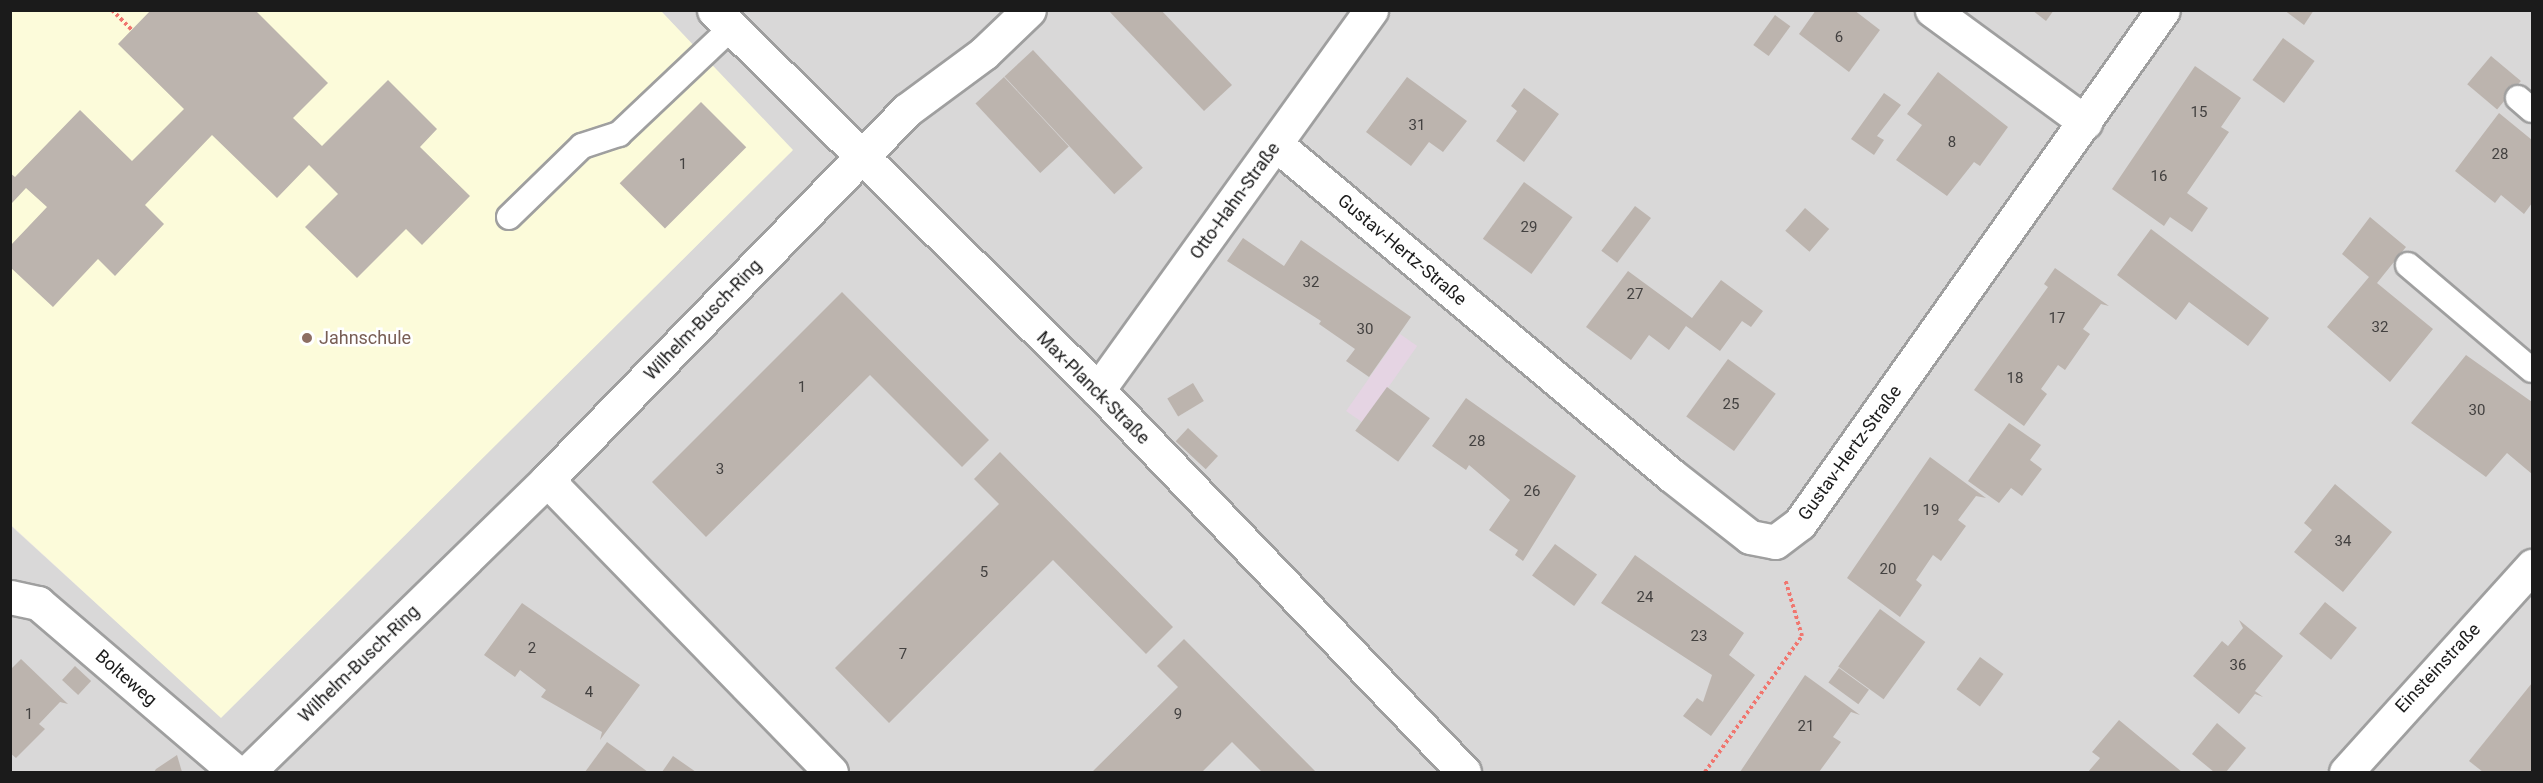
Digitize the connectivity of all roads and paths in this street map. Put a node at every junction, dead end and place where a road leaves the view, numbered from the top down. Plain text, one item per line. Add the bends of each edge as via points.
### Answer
1 (112, 10) edge
2 (1029, 10) edge
3 (1371, 10) edge
4 (1932, 10) edge
5 (2163, 10) edge
6 (723, 19) edge
7 (132, 30) dead end
8 (2085, 122) junction
9 (1277, 145) junction
10 (860, 160) junction
11 (509, 216) dead end
12 (2408, 265) dead end
13 (2532, 370) edge
14 (1098, 390) junction
15 (547, 480) junction
16 (1774, 542) junction
17 (2532, 566) edge
18 (10, 597) edge
19 (236, 772) edge
20 (248, 772) edge
21 (831, 772) edge
22 (1464, 772) edge
23 (1705, 772) edge
24 (2346, 772) edge

1 - 7 path
2 - 10 street, Wilhelm-Busch-Ring via 984,53 907,110
3 - 9 street, Otto-Hahn-Straße
4 - 8 street
5 - 8 street, Gustav-Hertz-Straße
6 - 10 street, Max-Planck-Straße
6 - 11 lane via 618,134 582,146
8 - 16 street, Gustav-Hertz-Straße via 1800,523
9 - 14 street, Otto-Hahn-Straße
9 - 16 street, Gustav-Hertz-Straße via 1671,475 1750,537
10 - 14 street, Max-Planck-Straße
10 - 15 street, Wilhelm-Busch-Ring
12 - 13 lane
14 - 22 street, Max-Planck-Straße
15 - 20 street, Wilhelm-Busch-Ring
15 - 21 street
16 - 23 path via 1802,636
17 - 24 street, Einsteinstraße
18 - 19 street, Bolteweg via 38,603

